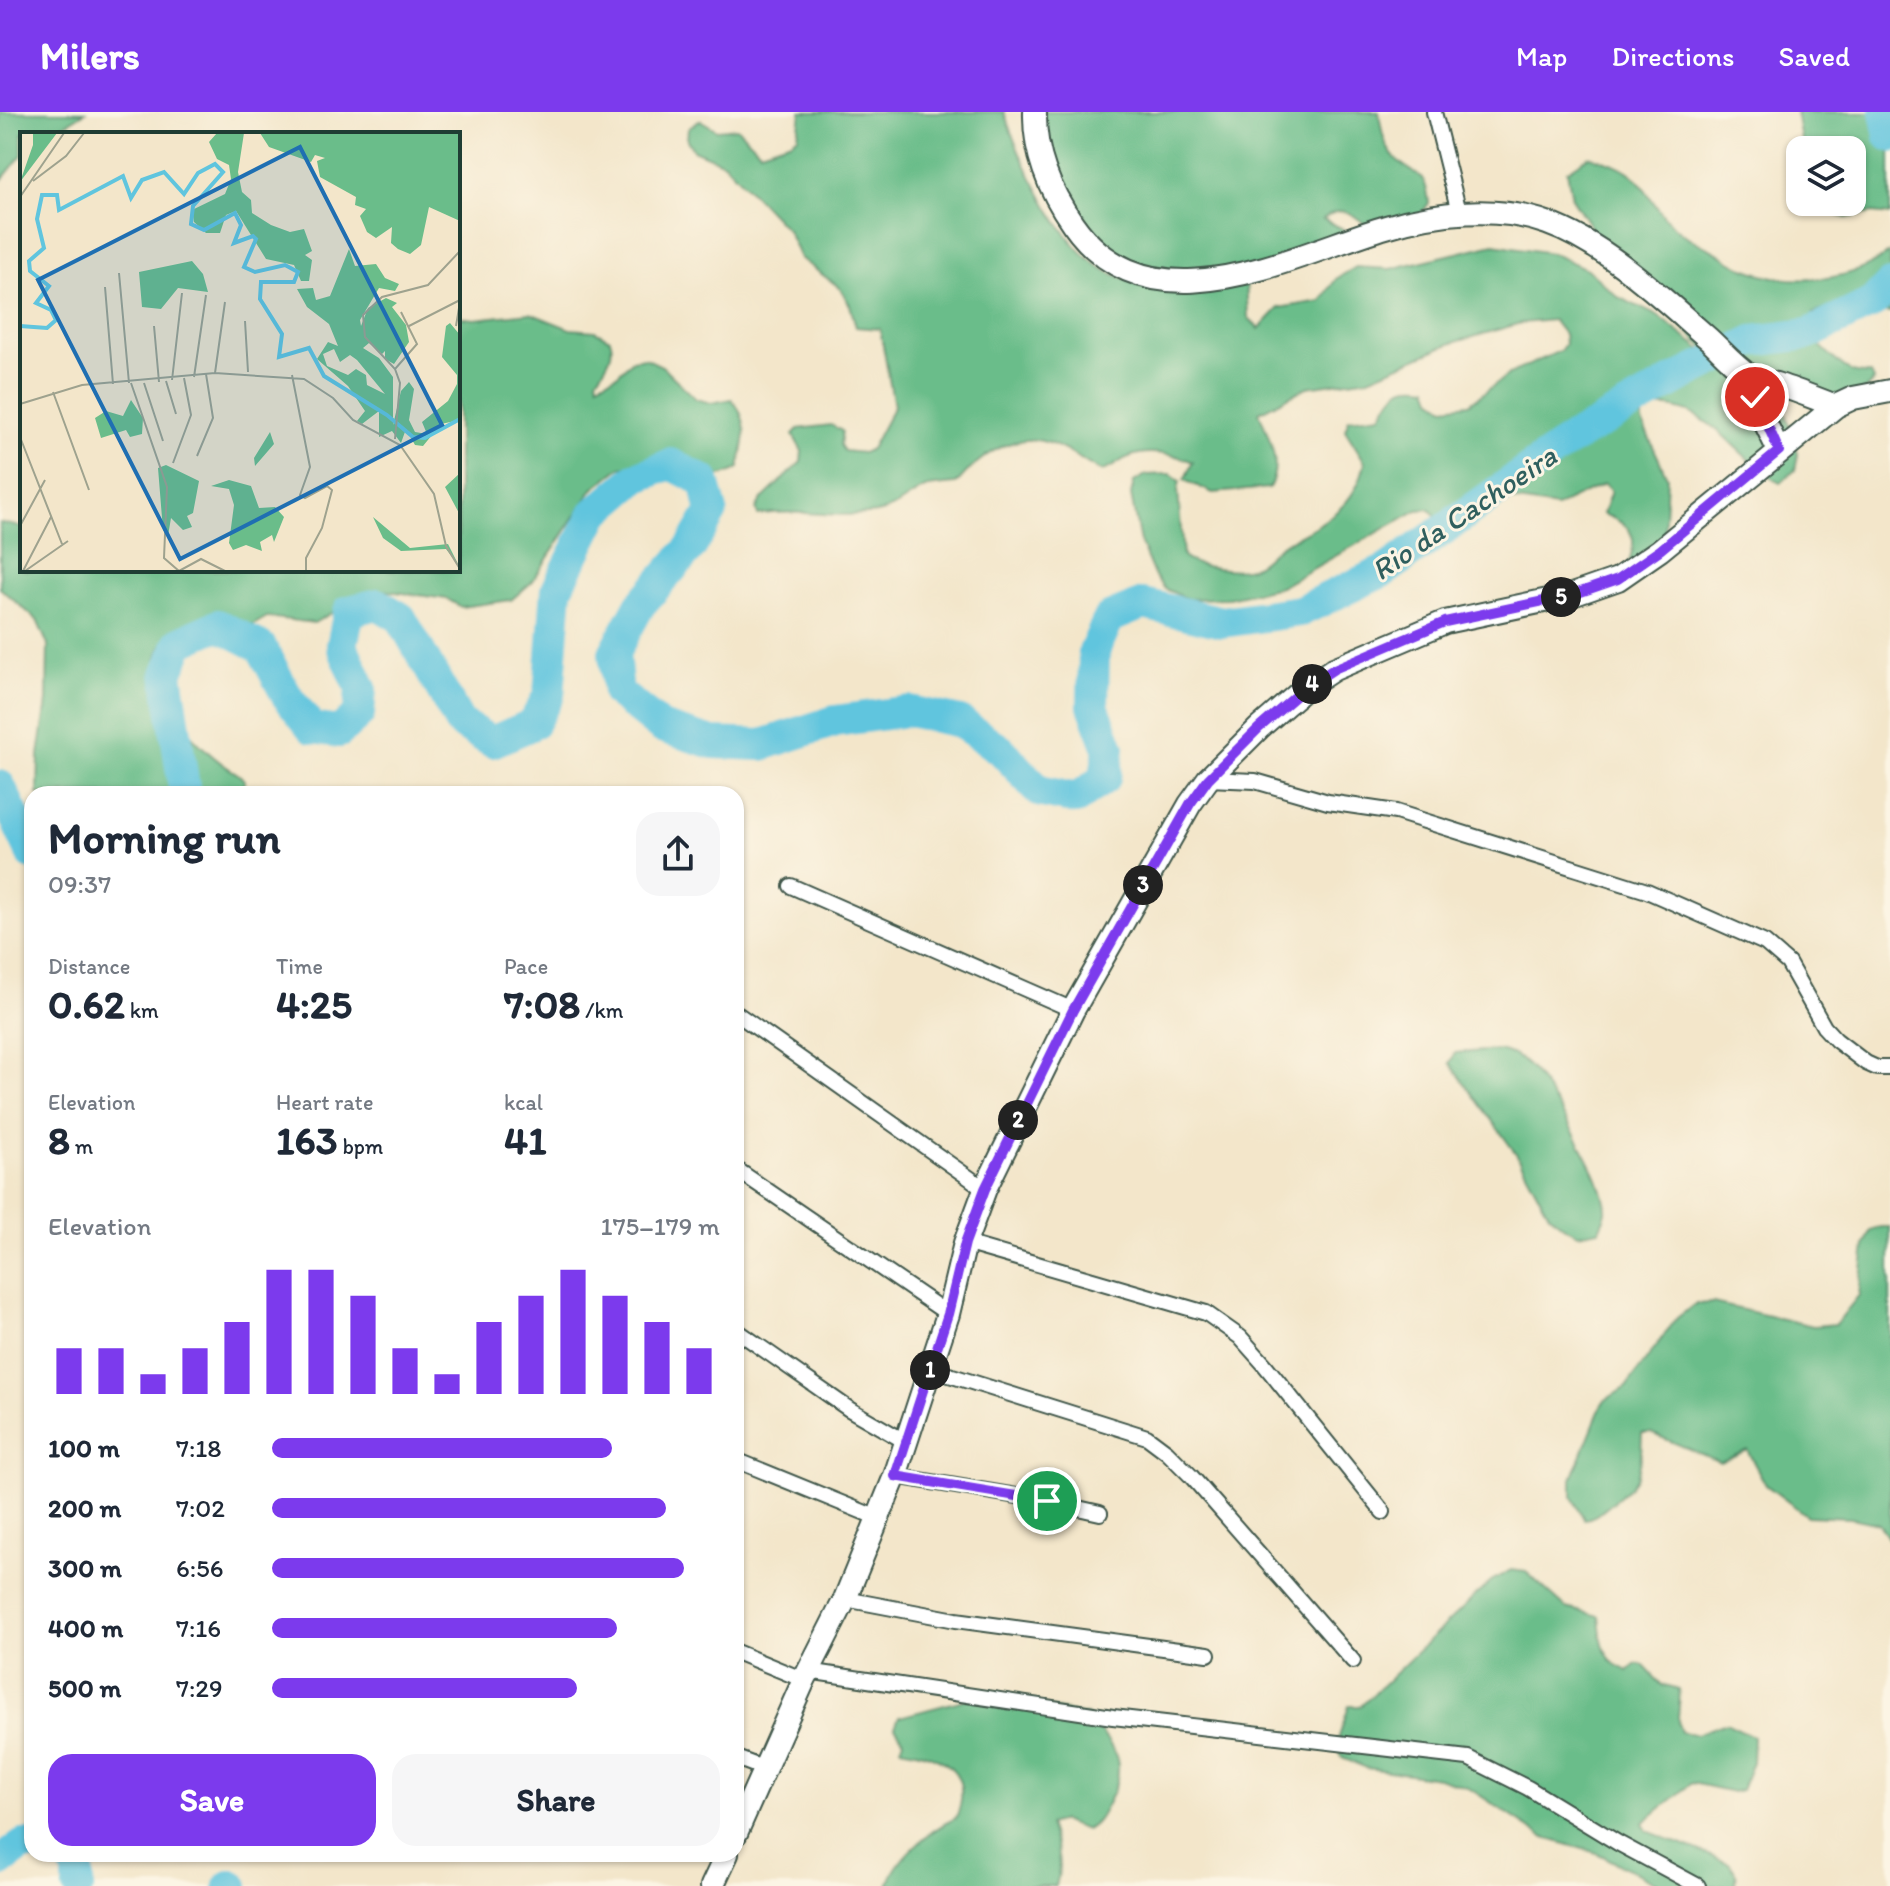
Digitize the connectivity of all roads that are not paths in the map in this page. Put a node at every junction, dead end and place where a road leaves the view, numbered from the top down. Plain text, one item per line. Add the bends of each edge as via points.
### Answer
1 (1035, 112) edge
2 (1434, 112) edge
3 (1459, 212) junction
4 (1745, 371) junction
5 (1890, 391) edge
6 (1836, 406) junction
7 (1779, 451) junction
8 (1208, 779) junction
9 (791, 886) dead end
10 (1073, 1010) junction
11 (744, 1019) edge
12 (1890, 1068) edge
13 (744, 1174) edge
14 (985, 1189) junction
15 (965, 1243) junction
16 (948, 1314) junction
17 (744, 1336) edge
18 (930, 1369) junction
19 (906, 1442) junction
20 (744, 1463) edge
21 (895, 1476) junction
22 (1383, 1512) dead end
23 (1100, 1513) dead end
24 (878, 1518) junction
25 (845, 1599) junction
26 (1208, 1654) dead end
27 (744, 1655) edge
28 (1353, 1661) dead end
29 (806, 1676) junction
30 (744, 1761) edge
31 (765, 1769) junction
32 (744, 1815) edge
33 (723, 1862) edge
34 (712, 1886) edge
35 (1698, 1886) edge

1 - 3 street via 1034,140 1044,171 1081,236 1102,256 1164,279 1205,282 1253,273 1389,226
2 - 3 street
3 - 4 street via 1547,223 1588,244 1632,274
4 - 6 street
4 - 7 street
5 - 6 street
6 - 7 street
7 - 8 street via 1618,579 1572,595 1445,622 1334,669 1259,728
8 - 10 street
8 - 12 street via 1255,781 1328,802 1396,812 1647,891 1740,930 1788,963 1836,1040 1866,1063
9 - 10 street
10 - 14 street
11 - 14 street
13 - 16 street
14 - 15 street
15 - 16 street
15 - 22 street via 1206,1313 1225,1324 1264,1364
16 - 18 street
17 - 19 street
18 - 19 street
18 - 28 street via 1147,1437 1191,1476
19 - 21 street
20 - 24 street
21 - 23 street
21 - 24 street
24 - 25 street
25 - 26 street via 956,1620
25 - 29 street
27 - 29 street
29 - 31 street
29 - 35 street via 1468,1758
30 - 31 street
31 - 32 street
33 - 34 street

